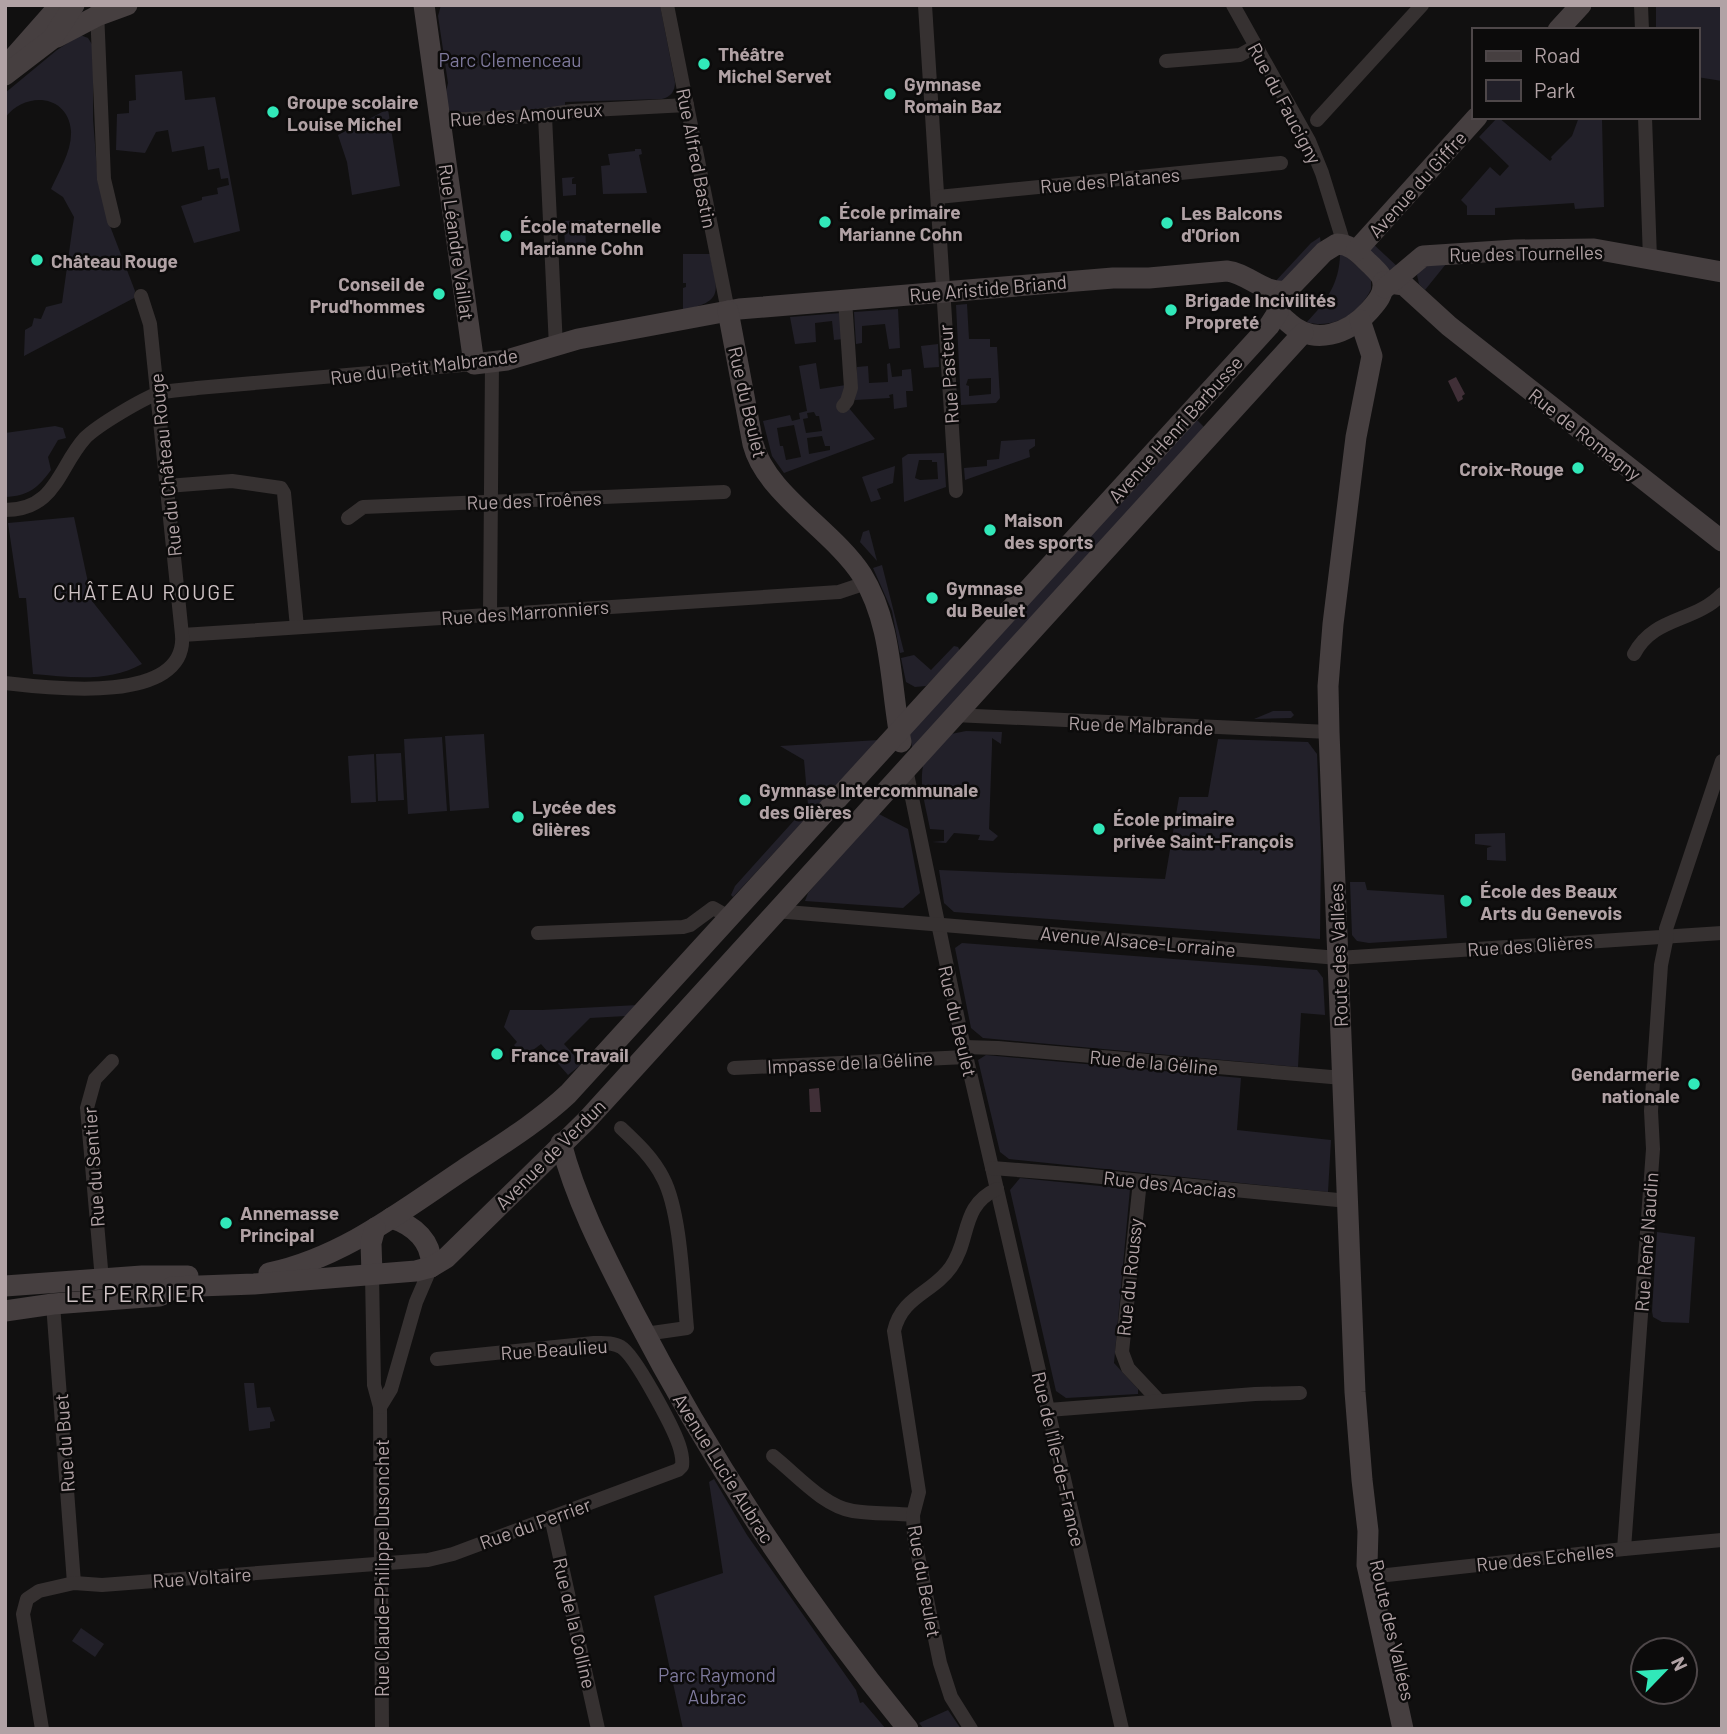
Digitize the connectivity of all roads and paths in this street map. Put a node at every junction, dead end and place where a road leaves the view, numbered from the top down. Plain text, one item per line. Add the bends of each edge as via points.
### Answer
1 (60, 5) edge
2 (74, 5) edge
3 (127, 5) edge
4 (424, 5) edge
5 (667, 5) edge
6 (925, 5) edge
7 (1233, 5) edge
8 (1422, 5) edge
9 (1581, 5) edge
10 (1641, 5) edge
11 (97, 11) edge
12 (1560, 28) edge
13 (1642, 28) edge
14 (52, 39) junction
15 (1256, 46) junction
16 (1166, 61) dead end
17 (5, 68) edge
18 (5, 75) edge
19 (687, 105) junction
20 (545, 116) junction
21 (1475, 119) edge
22 (1645, 119) edge
23 (439, 120) junction
24 (1317, 120) dead end
25 (1281, 163) dead end
26 (938, 197) junction
27 (114, 221) dead end
28 (1350, 248) junction
29 (1650, 260) junction
30 (1722, 272) edge
31 (1386, 286) junction
32 (944, 292) junction
33 (141, 296) dead end
34 (845, 300) junction
35 (1280, 303) junction
36 (728, 311) junction
37 (1352, 326) junction
38 (1303, 333) junction
39 (556, 347) junction
40 (483, 363) junction
41 (157, 394) junction
42 (842, 406) dead end
43 (167, 486) junction
44 (956, 491) dead end
45 (724, 492) dead end
46 (491, 502) junction
47 (5, 510) edge
48 (348, 518) dead end
49 (1722, 541) edge
50 (866, 583) junction
51 (1722, 594) edge
52 (490, 615) junction
53 (297, 627) junction
54 (182, 635) junction
55 (1634, 654) dead end
56 (5, 684) edge
57 (954, 715) junction
58 (899, 731) junction
59 (1329, 732) junction
60 (1722, 761) edge
61 (906, 769) junction
62 (775, 911) junction
63 (729, 918) junction
64 (938, 925) junction
65 (538, 933) dead end
66 (1722, 933) edge
67 (1667, 936) junction
68 (1338, 958) junction
69 (965, 1052) junction
70 (112, 1061) dead end
71 (734, 1068) dead end
72 (1343, 1078) junction
73 (621, 1128) dead end
74 (562, 1143) junction
75 (992, 1168) junction
76 (535, 1170) junction
77 (1140, 1181) junction
78 (573, 1187) junction
79 (997, 1189) junction
80 (1348, 1201) junction
81 (383, 1223) junction
82 (431, 1267) junction
83 (372, 1274) junction
84 (102, 1280) junction
85 (5, 1286) edge
86 (53, 1304) junction
87 (5, 1311) edge
88 (645, 1334) junction
89 (437, 1359) dead end
90 (1300, 1393) dead end
91 (1159, 1401) junction
92 (380, 1407) junction
93 (1048, 1409) junction
94 (774, 1456) dead end
95 (683, 1464) joint
96 (913, 1514) junction
97 (551, 1517) junction
98 (1722, 1540) edge
99 (1624, 1549) junction
100 (381, 1564) junction
101 (1376, 1577) junction
102 (74, 1583) junction
103 (42, 1729) edge
104 (382, 1729) edge
105 (598, 1729) edge
106 (908, 1729) edge
107 (971, 1729) edge
108 (1122, 1729) edge
109 (1403, 1729) edge
110 (1416, 1729) edge

1 - 17 street
2 - 14 street
3 - 11 street
4 - 23 street, Rue des Amoureux
5 - 19 street, Rue Alfred Bastin
6 - 26 street, Rue Pasteur
7 - 15 street, Rue du Faucigny
8 - 24 street
9 - 12 street
10 - 13 street
11 - 14 street
11 - 27 street via 104,179
14 - 18 street
15 - 16 street via 1240,55
15 - 28 street, Rue du Faucigny via 1309,141
19 - 20 street, Rue des Amoureux
19 - 36 street, Rue Alfred Bastin
20 - 23 street, Rue des Amoureux
20 - 39 street
21 - 28 street, Avenue du Giffre
22 - 29 street
23 - 40 street, Rue Léandre Vaillat
25 - 26 street, Rue des Platanes
26 - 32 street, Rue Pasteur
28 - 31 street via 1378,272
28 - 35 street via 1334,245 1324,252
29 - 30 street, Rue des Tournelles
29 - 31 street, Rue des Tournelles via 1584,248 1425,255
31 - 37 street
31 - 49 street, Rue de Romagny via 1404,285 1449,326
32 - 34 street, Rue Aristide Briand
32 - 35 street, Rue Aristide Briand via 1227,271 1276,292
32 - 44 street, Rue Pasteur
33 - 41 street, Rue du Château Rouge via 150,324
34 - 36 street, Rue Aristide Briand
34 - 42 street via 851,388
35 - 38 street via 1296,330
35 - 58 street, Avenue Henri Barbusse via 1265,331
36 - 39 street, Rue du Petit Malbrande
36 - 50 street, Rue du Beulet via 753,444 762,468 840,547
37 - 38 street via 1319,335
37 - 59 street, Route des Vallées via 1366,380 1333,624
38 - 57 street, Avenue Henri Barbusse
39 - 40 street, Rue du Petit Malbrande
40 - 41 street, Rue du Petit Malbrande
40 - 46 street via 491,440
41 - 43 street, Rue du Château Rouge
41 - 47 street via 90,434 49,493 30,505
43 - 53 street via 232,481 281,488
43 - 54 street, Rue du Château Rouge
45 - 46 street, Rue des Troênes
46 - 48 street, Rue des Troênes via 363,506
46 - 52 street
50 - 52 street, Rue des Marronniers via 839,592
50 - 58 street, Rue du Beulet via 886,638
51 - 55 street via 1704,609 1654,630
52 - 53 street, Rue des Marronniers
53 - 54 street, Rue des Marronniers
54 - 56 street via 183,649 175,662 132,684 91,690
57 - 59 street, Rue de Malbrande
57 - 61 street, Avenue de Verdun
58 - 61 street, Rue du Beulet
58 - 63 street, Avenue de Verdun
59 - 68 street, Route des Vallées
60 - 67 street, Rue René Naudin
61 - 62 street, Avenue de Verdun
61 - 64 street, Rue du Beulet
62 - 64 street, Avenue Alsace-Lorraine
62 - 74 street, Avenue de Verdun
63 - 65 street via 713,908 683,927
63 - 81 street, Avenue de Verdun via 560,1102
64 - 68 street, Avenue Alsace-Lorraine
64 - 69 street, Rue du Beulet
66 - 67 street, Rue des Glières
67 - 68 street, Rue des Glières
67 - 99 street, Rue René Naudin via 1661,965 1651,1111 1654,1133
68 - 72 street, Route des Vallées
69 - 71 street, Impasse de la Géline
69 - 72 street, Rue de la Géline via 998,1048
69 - 75 street, Rue du Beulet
70 - 84 street, Rue du Sentier via 95,1079 87,1108
72 - 80 street, Route des Vallées
73 - 88 street via 663,1176 672,1203 680,1263 687,1328
74 - 76 street, Avenue de Verdun
74 - 78 street, Avenue Lucie Aubrac
75 - 77 street, Rue des Acacias
75 - 79 street, Rue du Beulet
76 - 78 street, Avenue Lucie Aubrac via 550,1168
76 - 82 street, Avenue de Verdun via 450,1255
77 - 80 street, Rue des Acacias
77 - 91 street, Rue du Roussy via 1122,1352 1128,1368
78 - 88 street, Avenue Lucie Aubrac
79 - 93 street, Rue de l'Île-de-France
79 - 96 street, Rue du Beulet via 982,1198 971,1213 953,1265 902,1309 897,1319 895,1345 919,1492
80 - 101 street, Route des Vallées via 1355,1392
81 - 82 street via 408,1226 423,1238
81 - 83 street via 371,1243
81 - 84 street, Avenue de Verdun via 319,1257 265,1274
82 - 83 street, Avenue de Verdun
82 - 92 street, Rue Claude-Philippe Dusonchet via 391,1389
83 - 86 street, Avenue de Verdun via 172,1287 163,1295
83 - 92 street, Rue Claude-Philippe Dusonchet via 374,1385
84 - 85 street, Avenue de Verdun
86 - 87 street, Avenue de Verdun
86 - 102 street, Rue du Buet
88 - 106 street, Avenue Lucie Aubrac via 768,1540
89 - 95 street, Rue Beaulieu via 594,1343 620,1346 639,1368 674,1433
90 - 91 street
91 - 93 street
92 - 100 street, Rue Claude-Philippe Dusonchet
93 - 108 street, Rue de l'Île-de-France
94 - 96 street via 840,1507
95 - 97 street, Rue du Perrier via 678,1470
96 - 107 street, Rue du Beulet via 940,1663 951,1697
97 - 100 street, Rue du Perrier via 445,1556
97 - 105 street, Rue de la Colline
98 - 99 street, Rue des Echelles
99 - 101 street, Rue des Echelles
100 - 102 street, Rue Voltaire
100 - 104 street, Rue Claude-Philippe Dusonchet
101 - 109 street, Route des Vallées
101 - 110 street, Route des Vallées
102 - 103 street, Rue Voltaire via 38,1591 23,1606

